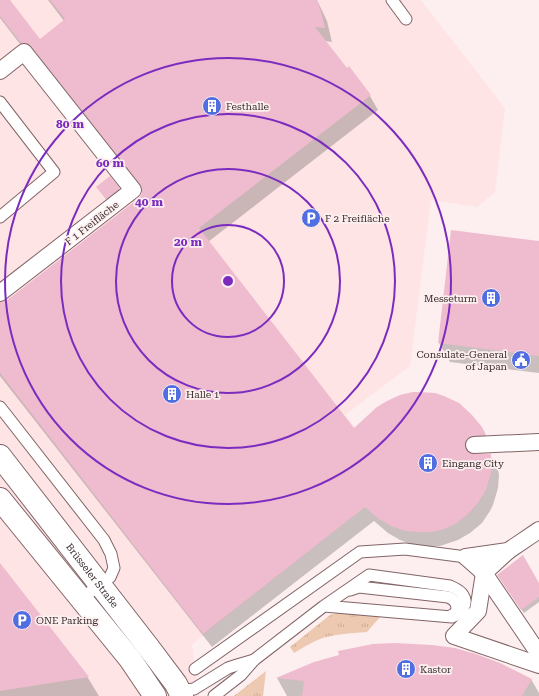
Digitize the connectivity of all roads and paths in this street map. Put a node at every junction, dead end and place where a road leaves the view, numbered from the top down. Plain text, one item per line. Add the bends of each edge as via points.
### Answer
1 (392, 0) edge
2 (406, 19) dead end
3 (0, 71) edge
4 (0, 102) edge
5 (0, 217) edge
6 (0, 293) edge
7 (0, 407) edge
8 (539, 442) edge
9 (474, 445) dead end
10 (4, 463) edge
11 (0, 499) edge
12 (539, 530) edge
13 (466, 557) junction
14 (504, 559) junction
15 (484, 573) junction
16 (101, 585) junction
17 (81, 599) junction
18 (324, 606) junction
19 (539, 654) edge
20 (254, 660) junction
21 (539, 665) edge
22 (195, 669) dead end
23 (181, 692) edge
24 (155, 696) edge
25 (214, 696) edge

1 - 2 lane
3 - 6 street, F 1 Freifläche via 24,52 133,190
4 - 5 lane via 54,172
7 - 16 lane via 104,540 114,568 110,577
8 - 9 street
10 - 16 street, Brüsseler Straße
11 - 17 street
12 - 14 street
13 - 14 street
13 - 15 street
13 - 22 lane via 405,549 360,552
14 - 15 street
15 - 19 street
15 - 21 street via 478,611 454,636
16 - 17 lane
16 - 23 street, Brüsseler Straße
17 - 24 street via 130,659
18 - 18 lane via 369,575 450,586 463,594 465,601 461,612 452,617
18 - 20 lane
20 - 23 lane via 228,668 194,688
20 - 25 lane via 241,675

